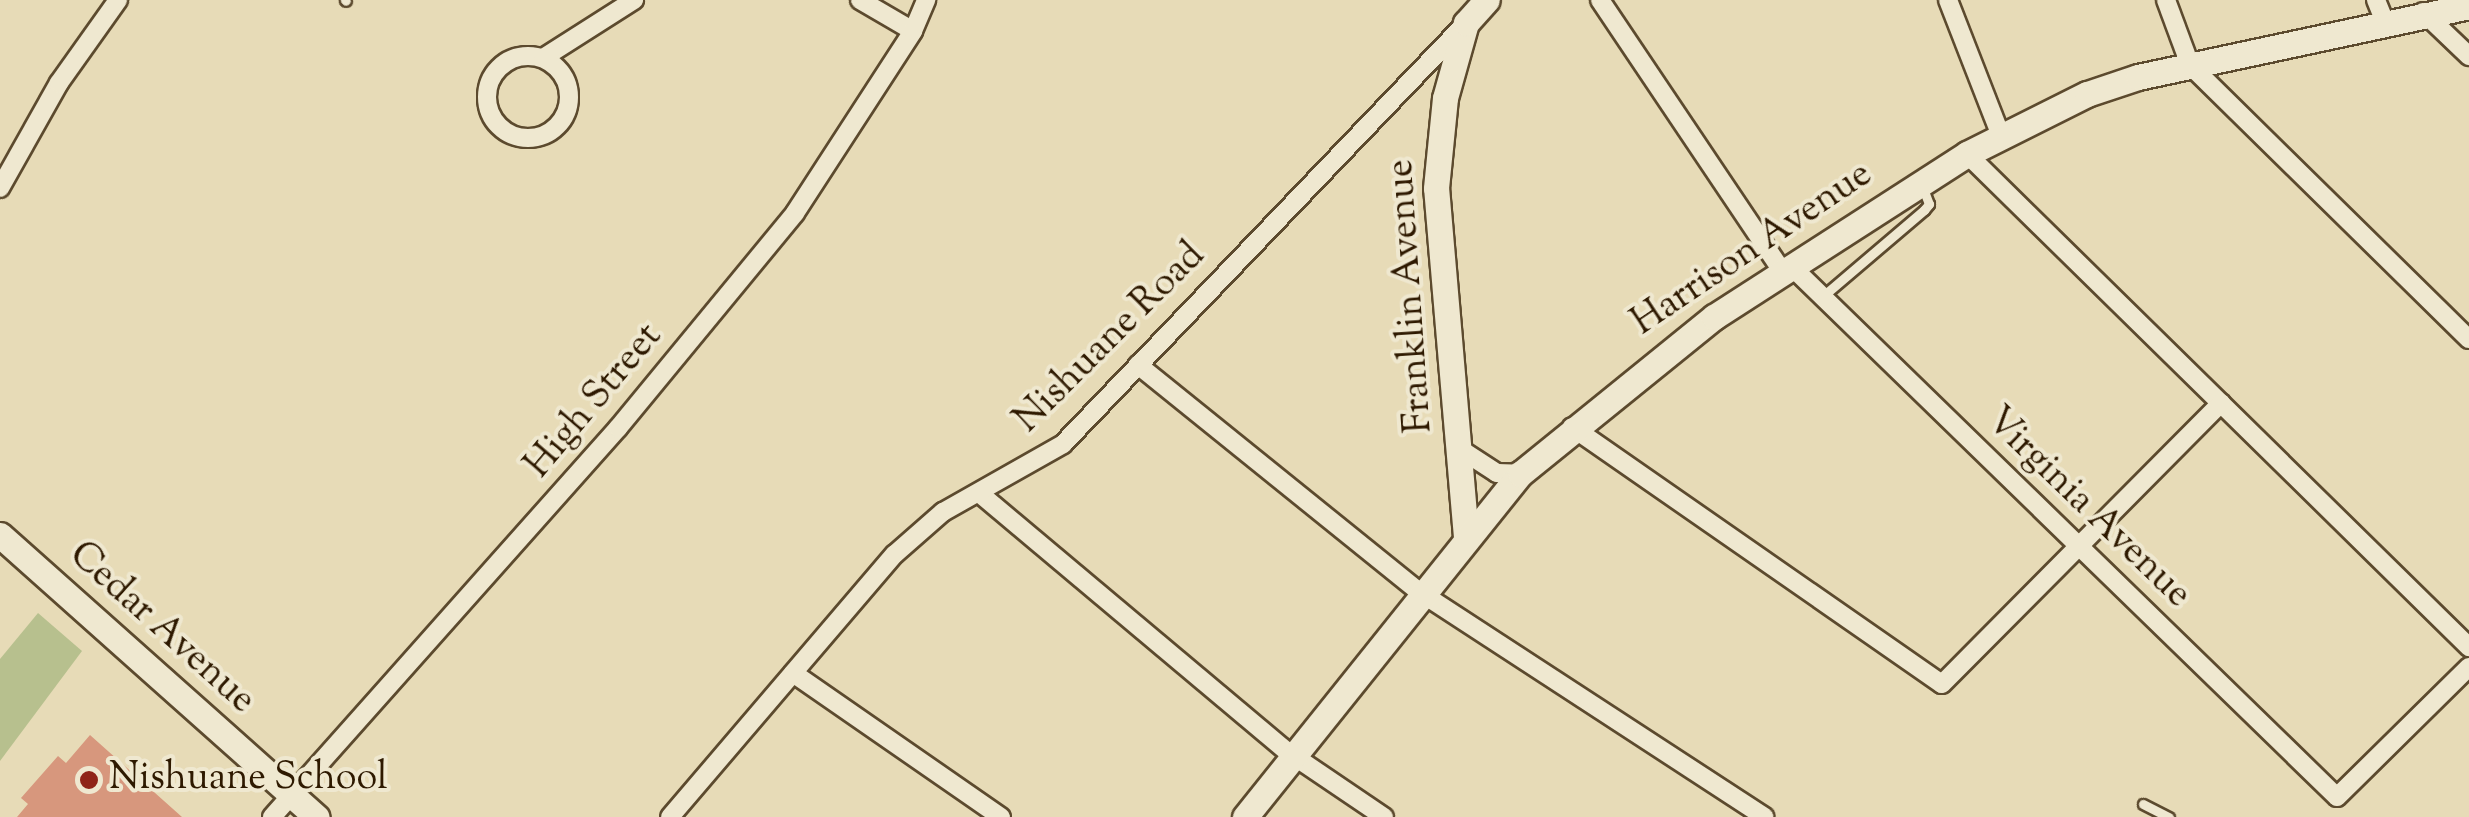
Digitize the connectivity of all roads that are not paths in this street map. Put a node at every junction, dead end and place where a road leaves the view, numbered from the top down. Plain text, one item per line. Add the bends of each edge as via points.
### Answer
1 (118, 0) edge
2 (634, 0) edge
3 (860, 0) edge
4 (926, 0) edge
5 (1486, 0) edge
6 (1600, 0) edge
7 (1948, 0) edge
8 (2166, 0) edge
9 (2469, 6) edge
10 (2380, 10) edge
11 (2424, 12) junction
12 (1466, 23) junction
13 (913, 31) junction
14 (2469, 56) edge
15 (543, 58) junction
16 (2190, 64) junction
17 (2002, 136) junction
18 (1967, 154) junction
19 (1921, 183) junction
20 (0, 188) edge
21 (1788, 270) junction
22 (1822, 296) junction
23 (2469, 340) edge
24 (1138, 365) junction
25 (2221, 403) junction
26 (1572, 426) junction
27 (1460, 449) junction
28 (1520, 474) junction
29 (979, 493) junction
30 (0, 536) edge
31 (1466, 538) junction
32 (2079, 546) junction
33 (1421, 593) junction
34 (2469, 647) edge
35 (2469, 667) edge
36 (793, 673) junction
37 (1293, 756) junction
38 (292, 796) junction
39 (2143, 804) dead end
40 (272, 817) edge
41 (317, 817) edge
42 (670, 817) edge
43 (1001, 817) edge
44 (1246, 817) edge
45 (1384, 817) edge
46 (1764, 817) edge
47 (2169, 817) edge

1 - 20 street via 58,83
2 - 15 street
3 - 13 street
4 - 13 street, High Street
5 - 12 street, Franklin Avenue
6 - 21 street, Virginia Avenue
7 - 17 street
8 - 16 street
9 - 11 street, Harrison Avenue
10 - 11 street, Harrison Avenue
10 - 16 street, Harrison Avenue
11 - 14 street
12 - 24 street, Nishuane Road
12 - 27 street, Franklin Avenue via 1445,98 1436,188
13 - 38 street, High Street via 794,214 618,428
15 - 15 street via 512,58 488,83 488,108 510,134 536,137 563,118 566,80
16 - 17 street, Harrison Avenue via 2087,94
16 - 23 street
17 - 18 street, Harrison Avenue
18 - 19 street, Harrison Avenue
18 - 25 street
19 - 21 street, Harrison Avenue
19 - 22 lane via 1929,204 1924,210
21 - 22 street, Virginia Avenue
21 - 26 street, Harrison Avenue via 1657,358
22 - 32 street, Virginia Avenue
24 - 29 street, Nishuane Road via 1063,444
24 - 33 street
25 - 32 street
25 - 34 street
26 - 28 street, Harrison Avenue
26 - 32 street via 1942,684
27 - 28 street via 1497,474
27 - 31 street, Franklin Avenue
28 - 31 street, Harrison Avenue
29 - 36 street, Nishuane Road via 943,512 895,554
29 - 37 street
30 - 38 street, Cedar Avenue
31 - 33 street, Harrison Avenue
32 - 35 street, Virginia Avenue via 2337,797
33 - 37 street, Harrison Avenue
33 - 46 street
36 - 42 street, Nishuane Road
36 - 43 street
37 - 44 street, Harrison Avenue
37 - 45 street
38 - 40 street, High Street
38 - 41 street, Cedar Avenue
39 - 47 lane

